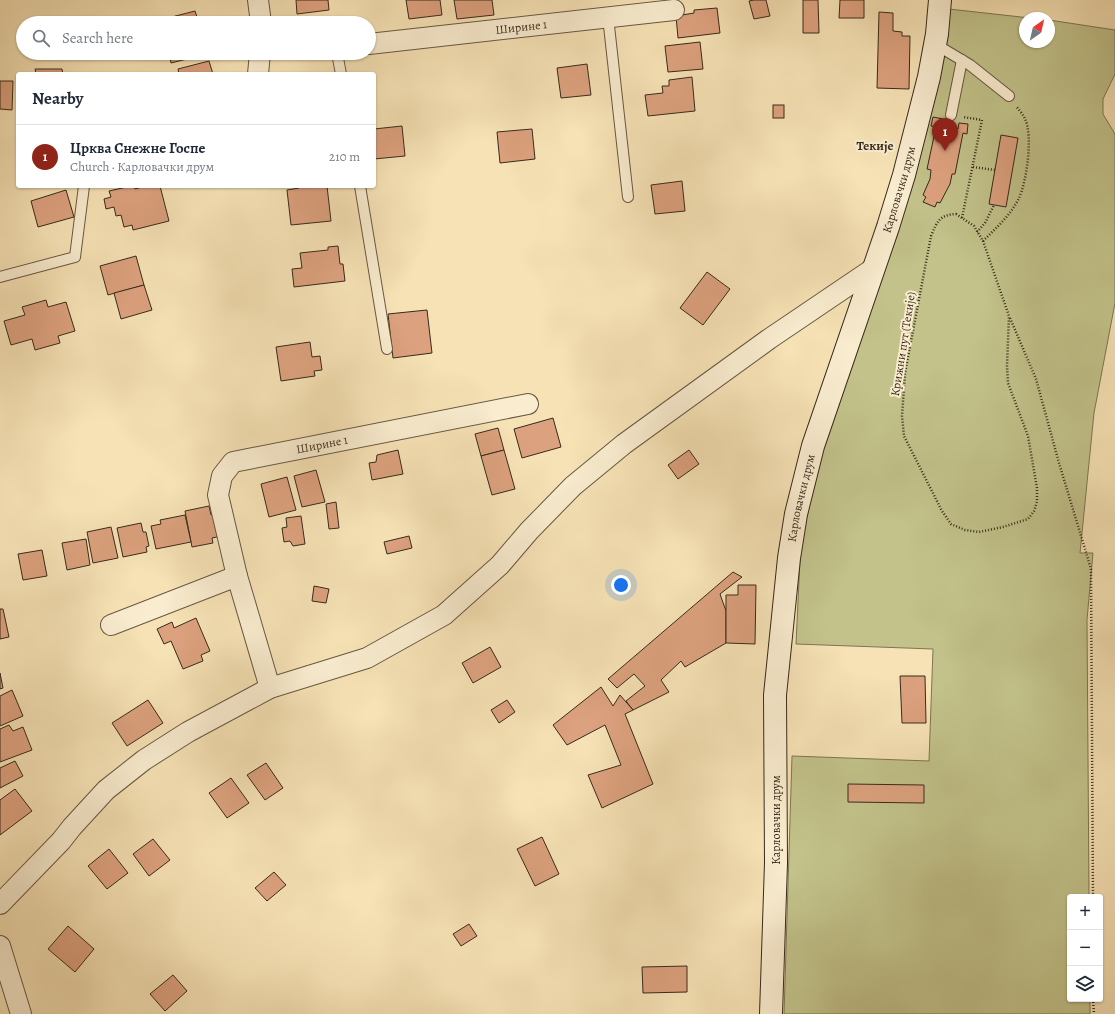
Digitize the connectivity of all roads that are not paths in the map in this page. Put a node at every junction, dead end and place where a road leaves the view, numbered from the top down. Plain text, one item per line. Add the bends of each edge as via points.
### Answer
1 (258, 0) edge
2 (940, 0) edge
3 (674, 10) dead end
4 (260, 16) edge
5 (608, 17) junction
6 (376, 43) edge
7 (935, 44) junction
8 (259, 60) edge
9 (338, 60) edge
10 (962, 60) junction
11 (258, 72) edge
12 (341, 72) edge
13 (1009, 96) road end
14 (951, 115) road end
15 (84, 188) edge
16 (360, 188) edge
17 (628, 197) dead end
18 (874, 268) junction
19 (0, 277) edge
20 (387, 349) dead end
21 (528, 404) dead end
22 (237, 576) junction
23 (111, 624) dead end
24 (270, 688) junction
25 (0, 904) edge
26 (0, 946) edge
27 (22, 1014) edge
28 (771, 1014) edge

1 - 4 street
2 - 7 main road, Карловачки друм
3 - 5 street, Ширине 1
5 - 6 street, Ширине 1
5 - 17 lane
7 - 10 lane
7 - 18 main road, Карловачки друм via 904,175
8 - 11 street
9 - 12 lane
10 - 13 lane
10 - 14 lane
15 - 19 lane via 75,257
16 - 20 lane
18 - 24 street via 769,339 624,444 573,486 529,530 500,565 444,615 367,658
18 - 28 main road, Карловачки друм via 813,446 796,514 789,558 775,695 776,863
21 - 22 street, Ширине 1 via 233,462 222,476 218,495
22 - 23 street
22 - 24 street, Ширине 1
24 - 25 street via 188,732 144,760 106,790 62,841
26 - 27 street

